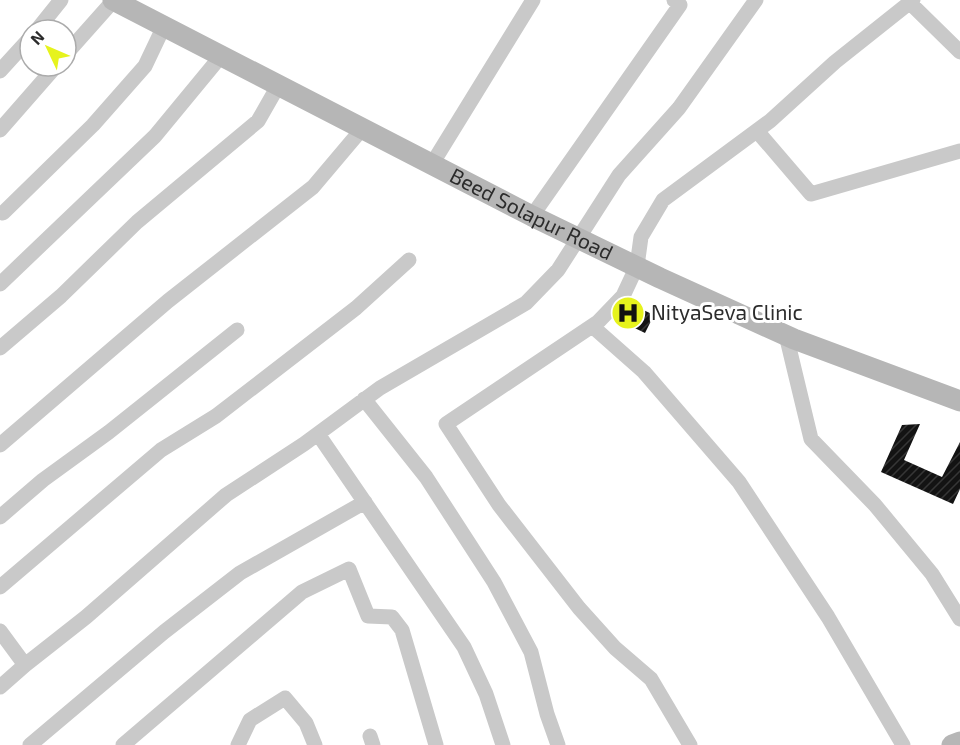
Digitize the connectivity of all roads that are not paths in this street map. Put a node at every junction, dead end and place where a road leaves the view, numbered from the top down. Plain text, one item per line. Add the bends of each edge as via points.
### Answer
1 (61, 0) edge
2 (114, 0) edge
3 (533, 0) edge
4 (674, 0) edge
5 (756, 0) edge
6 (912, 1) edge
7 (47, 18) edge
8 (164, 26) junction
9 (78, 40) edge
10 (18, 52) edge
11 (960, 52) edge
12 (221, 56) junction
13 (0, 72) edge
14 (45, 78) edge
15 (278, 86) junction
16 (0, 129) edge
17 (362, 129) junction
18 (757, 131) junction
19 (960, 151) edge
20 (432, 165) junction
21 (3, 213) dead end
22 (532, 216) junction
23 (579, 238) junction
24 (409, 260) dead end
25 (637, 266) junction
26 (0, 284) edge
27 (592, 326) junction
28 (237, 330) dead end
29 (786, 335) junction
30 (0, 348) edge
31 (364, 399) junction
32 (960, 401) edge
33 (318, 434) junction
34 (0, 445) edge
35 (365, 502) junction
36 (0, 517) edge
37 (0, 587) edge
38 (960, 619) edge
39 (0, 631) edge
40 (25, 665) junction
41 (0, 687) edge
42 (960, 742) edge
43 (30, 745) edge
44 (123, 745) edge
45 (238, 745) edge
46 (315, 745) edge
47 (436, 745) edge
48 (503, 745) edge
49 (558, 745) edge
50 (690, 745) edge
51 (903, 745) edge
52 (952, 745) edge

1 - 7 street
2 - 8 main road, Beed Solapur Road
2 - 9 street
3 - 20 street
4 - 22 street via 680,5
5 - 23 street via 678,108 619,175
6 - 11 street
6 - 18 street
8 - 12 main road, Beed Solapur Road
8 - 21 street via 145,66 93,125
10 - 13 street
12 - 15 main road, Beed Solapur Road
12 - 26 street via 155,136
14 - 16 street
15 - 17 main road, Beed Solapur Road
15 - 30 street via 258,121 137,222 61,296
17 - 20 main road, Beed Solapur Road
17 - 34 street via 313,187 168,301
18 - 19 street via 811,194
18 - 25 street via 663,200 641,237
20 - 22 main road, Beed Solapur Road
22 - 23 main road, Beed Solapur Road
23 - 25 main road, Beed Solapur Road
23 - 31 street via 558,270 526,303
24 - 37 street via 356,308 216,416 161,450
25 - 27 street via 623,296
25 - 29 main road, Beed Solapur Road
27 - 50 street via 446,424 499,505 579,608 615,648 651,679
27 - 51 street via 645,372 739,482 828,617
28 - 36 street
29 - 32 main road, Beed Solapur Road
29 - 38 street via 811,439 875,505 932,574
31 - 33 street
31 - 49 street via 426,477 494,582 531,652
33 - 35 street
33 - 40 street via 226,495
35 - 43 street via 240,573
35 - 48 street via 464,647 486,694
39 - 40 street
40 - 41 street
42 - 52 main road
44 - 47 street via 302,592 349,569 368,616 392,617 402,630
45 - 46 street via 250,720 285,698 306,723

